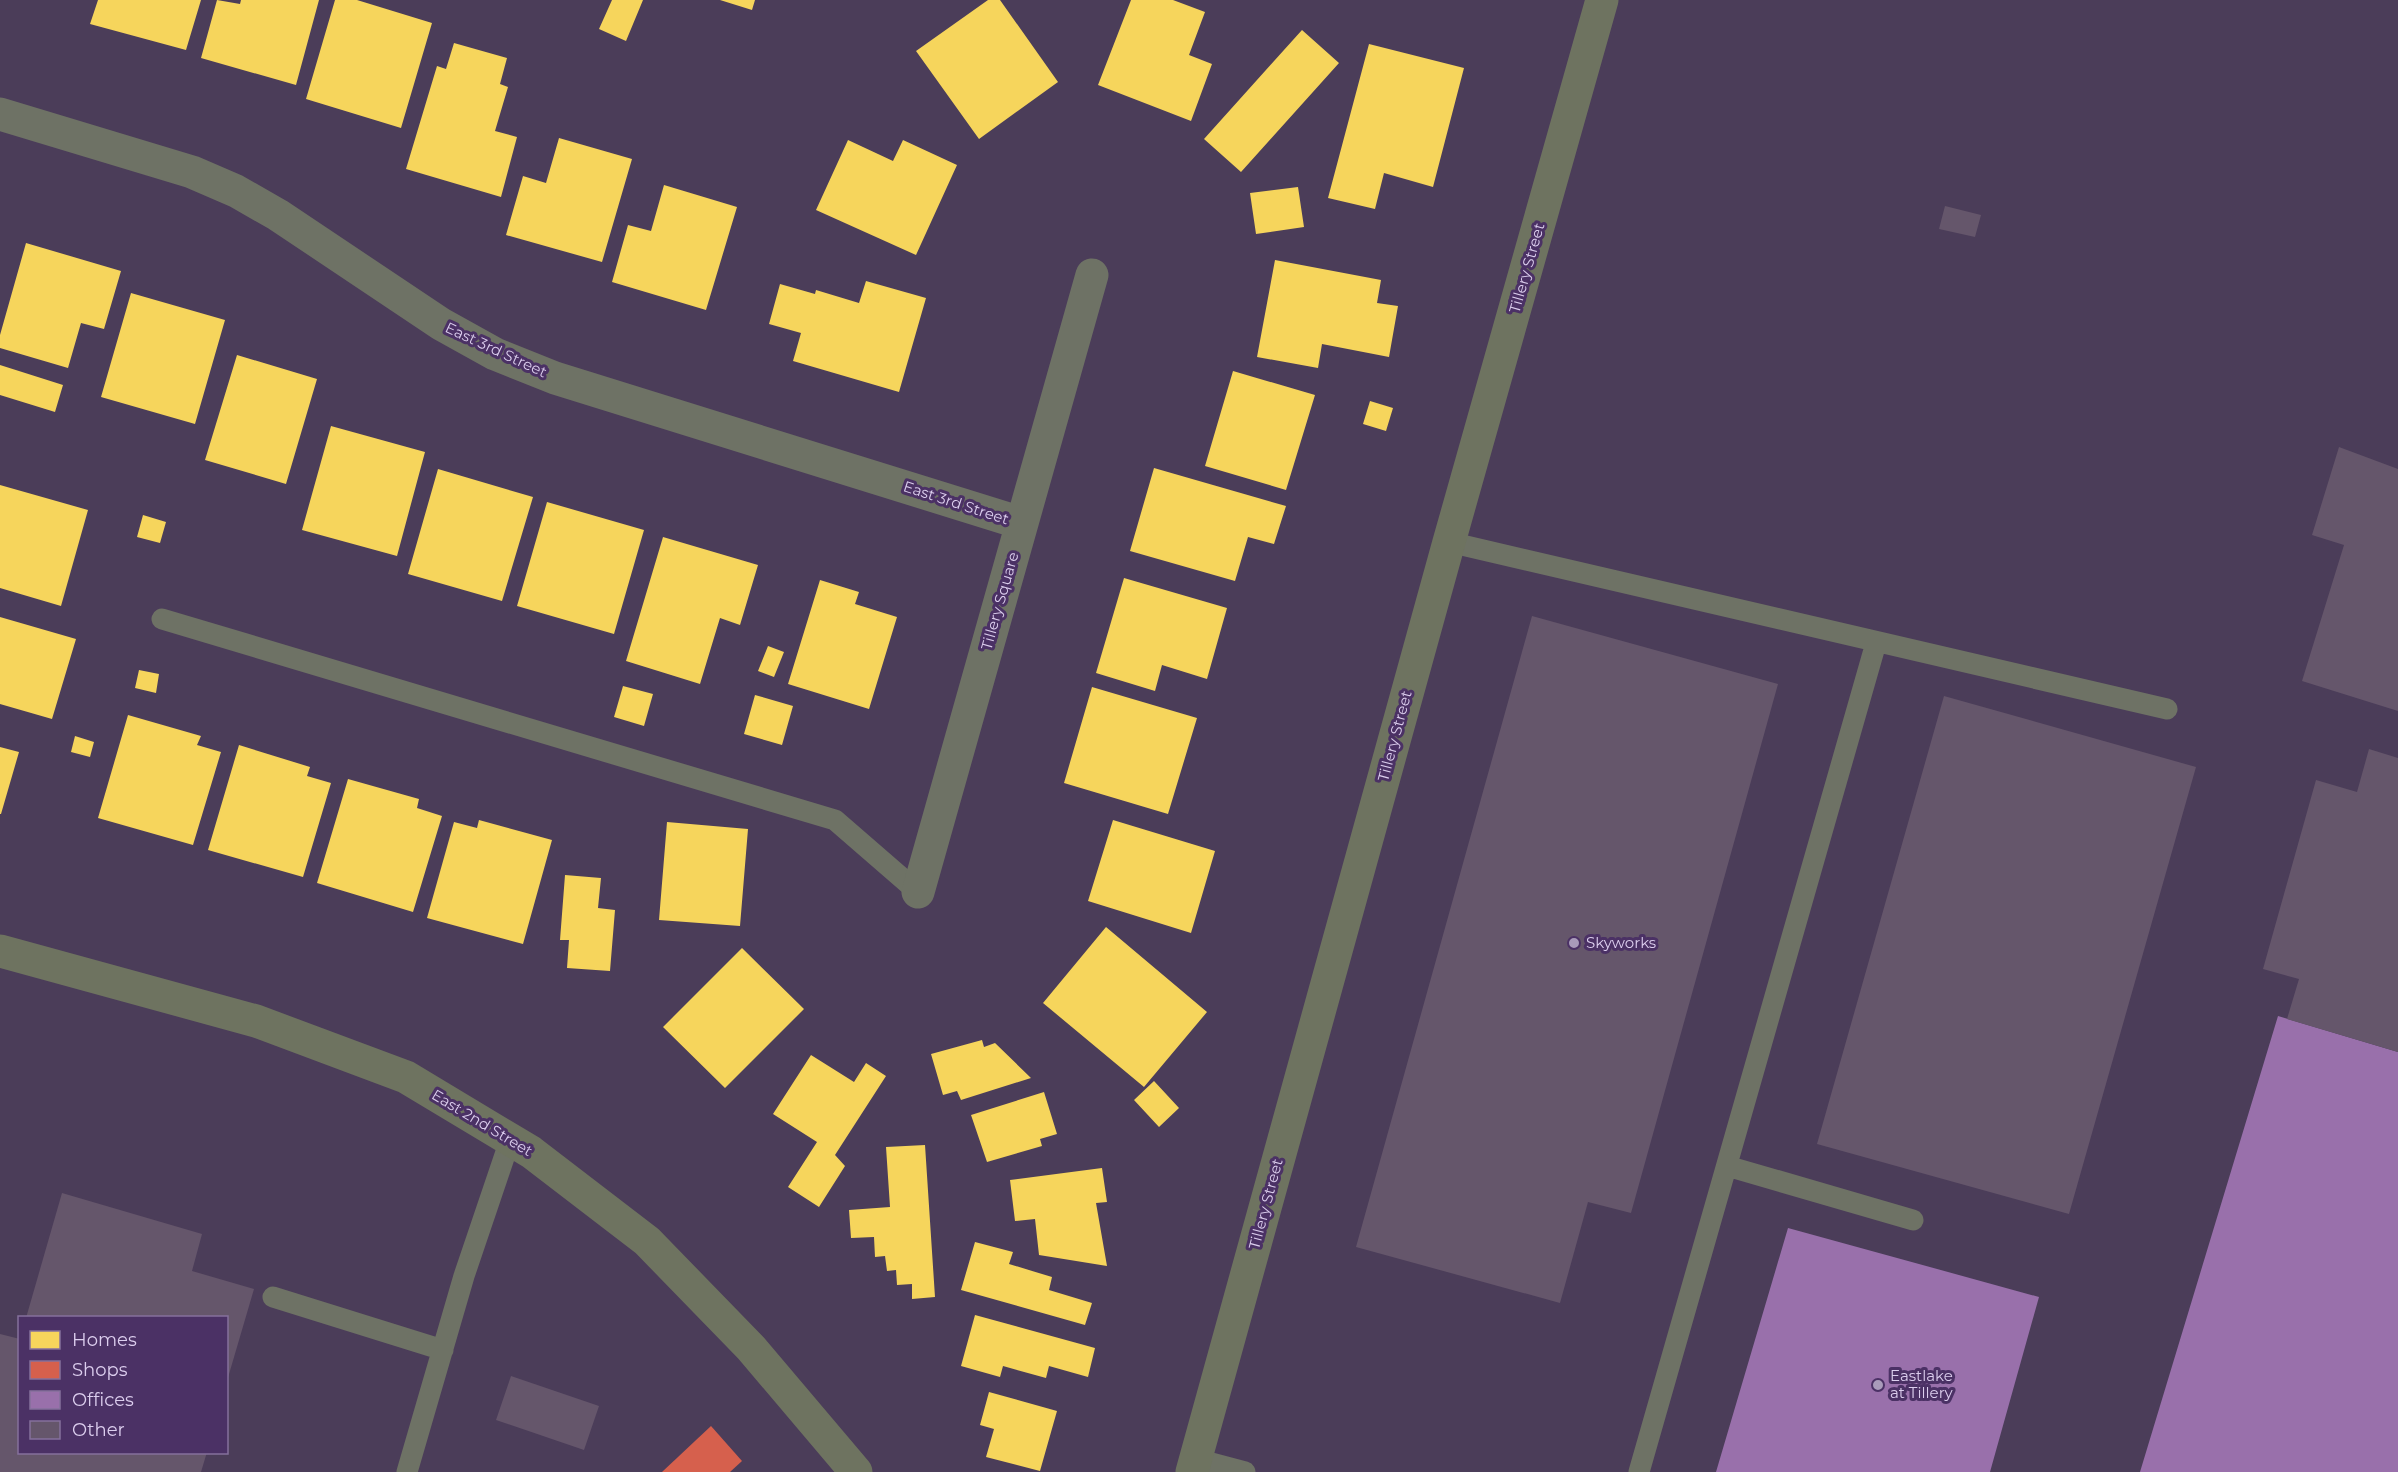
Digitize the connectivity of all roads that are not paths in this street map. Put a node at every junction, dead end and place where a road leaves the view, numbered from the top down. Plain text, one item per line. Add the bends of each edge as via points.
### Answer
1 (1602, 0) edge
2 (0, 114) edge
3 (1092, 275) dead end
4 (1021, 523) junction
5 (1449, 542) junction
6 (162, 620) dead end
7 (1876, 643) junction
8 (2167, 709) dead end
9 (918, 892) joint
10 (0, 951) edge
11 (510, 1140) junction
12 (1727, 1166) junction
13 (1913, 1220) dead end
14 (273, 1298) dead end
15 (443, 1350) junction
16 (1194, 1465) edge
17 (845, 1468) edge
18 (406, 1472) edge
19 (1245, 1472) edge
20 (1640, 1472) edge

1 - 5 street, Tillery Street
2 - 4 street, East 3rd Street via 192,172 236,191 441,324 495,354 555,378
3 - 4 street, Tillery Square
4 - 9 street, Tillery Square
5 - 7 lane
5 - 16 street, Tillery Street
6 - 9 lane via 835,820
7 - 8 lane
7 - 12 lane
10 - 11 street, East 2nd Street via 267,1025 406,1077
11 - 15 lane
11 - 17 street, East 2nd Street via 647,1242 751,1348
12 - 13 lane
12 - 20 lane
14 - 15 lane
15 - 18 lane
16 - 19 lane

